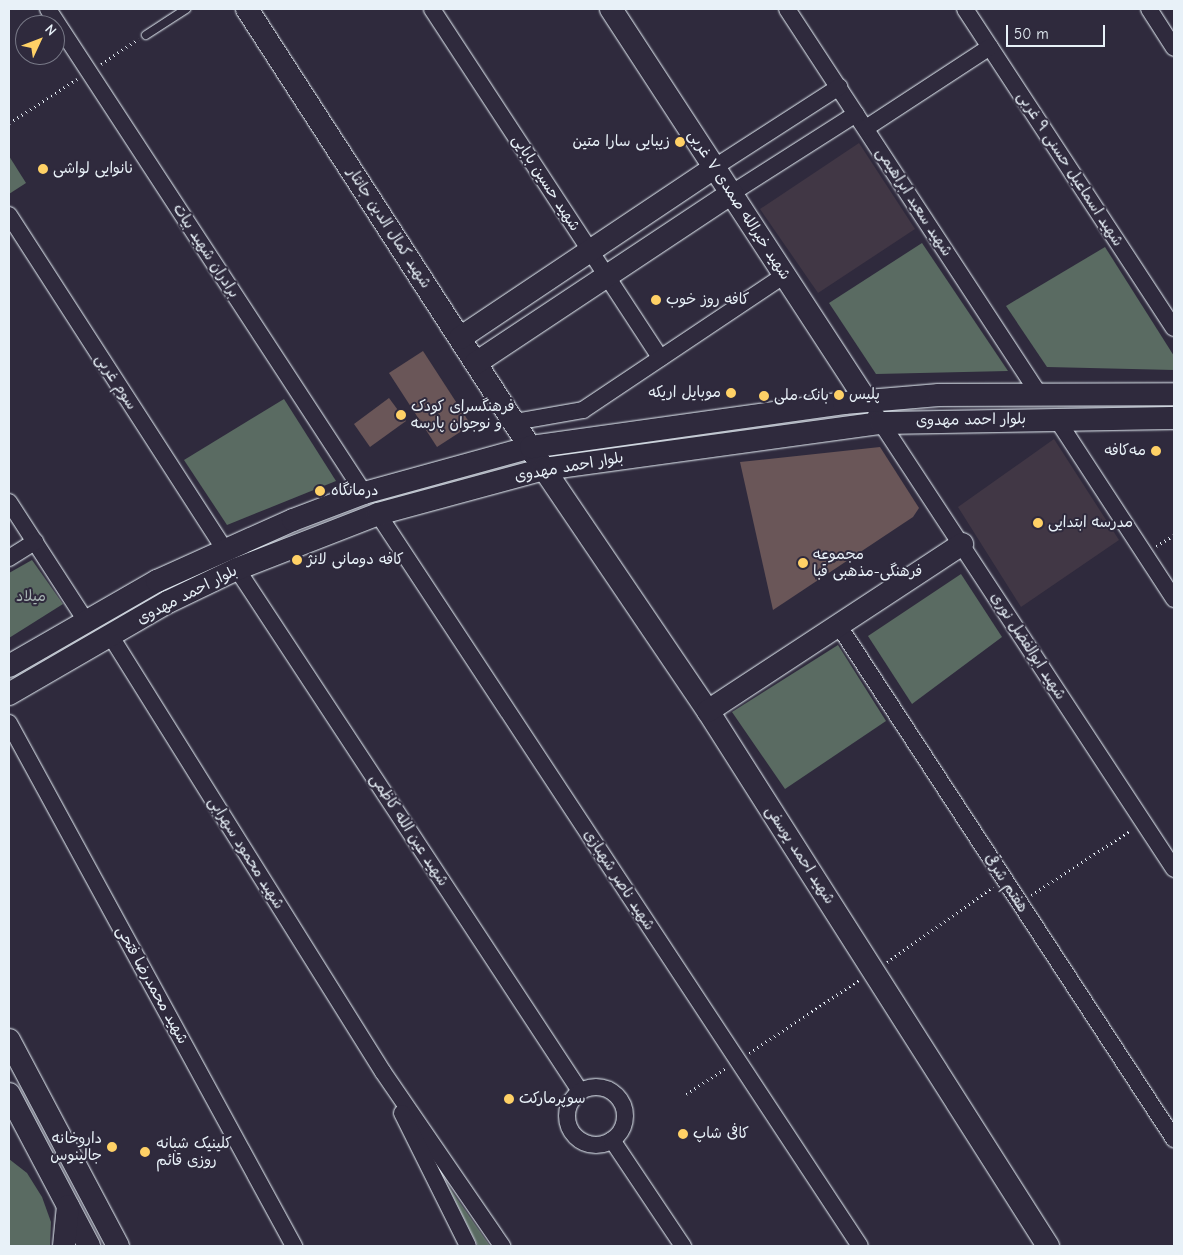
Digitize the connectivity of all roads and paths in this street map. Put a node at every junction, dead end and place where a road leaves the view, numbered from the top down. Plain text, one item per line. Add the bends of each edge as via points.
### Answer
1 (48, 9) edge
2 (186, 9) edge
3 (247, 9) edge
4 (432, 9) edge
5 (611, 9) edge
6 (787, 9) edge
7 (965, 9) edge
8 (1149, 9) edge
9 (146, 34) dead end
10 (990, 47) junction
11 (1174, 48) edge
12 (839, 87) junction
13 (856, 114) junction
14 (866, 128) junction
15 (715, 167) junction
16 (732, 193) junction
17 (9, 215) edge
18 (590, 250) junction
19 (785, 275) junction
20 (607, 276) junction
21 (1174, 328) edge
22 (460, 338) junction
23 (660, 358) junction
24 (476, 363) junction
25 (1174, 394) edge
26 (1040, 395) junction
27 (867, 401) junction
28 (1056, 418) junction
29 (1174, 418) edge
30 (515, 422) junction
31 (881, 423) junction
32 (531, 447) junction
33 (544, 469) junction
34 (364, 493) junction
35 (9, 502) edge
36 (378, 514) junction
37 (1174, 535) edge
38 (35, 542) junction
39 (962, 544) junction
40 (224, 549) junction
41 (1145, 554) junction
42 (9, 558) edge
43 (237, 569) junction
44 (1174, 599) edge
45 (86, 621) junction
46 (839, 626) junction
47 (110, 635) junction
48 (9, 666) edge
49 (9, 694) edge
50 (708, 711) junction
51 (9, 723) edge
52 (1143, 822) junction
53 (1174, 869) edge
54 (1004, 879) junction
55 (1019, 903) junction
56 (874, 971) junction
57 (9, 1040) edge
58 (738, 1060) junction
59 (383, 1072) junction
60 (580, 1091) junction
61 (9, 1094) edge
62 (686, 1094) dead end
63 (612, 1140) junction
64 (1174, 1140) edge
65 (453, 1171) junction
66 (435, 1181) junction
67 (68, 1205) junction
68 (64, 1246) edge
69 (89, 1246) edge
70 (118, 1246) edge
71 (294, 1246) edge
72 (468, 1246) edge
73 (502, 1246) edge
74 (683, 1246) edge
75 (860, 1246) edge
76 (1048, 1246) edge

1 - 34 street, برادران شهید بیات
2 - 9 lane
3 - 22 main road, شهید کمال الدین جانثار
4 - 18 street, شهید حسین بابایی
5 - 15 main road, شهید خیرالله صمدی ۷ غربی
6 - 12 street, شهید سعید ابراهیمی
7 - 10 street, شهید اسماعیل حسنی ۹ غربی
8 - 11 street
10 - 14 street
10 - 21 street, شهید اسماعیل حسنی ۹ غربی
12 - 13 street, شهید سعید ابراهیمی
12 - 15 street
13 - 14 street, شهید سعید ابراهیمی
13 - 16 street
14 - 26 street, شهید سعید ابراهیمی
15 - 16 main road, شهید خیرالله صمدی ۷ غربی
15 - 18 main road
16 - 19 main road, شهید خیرالله صمدی ۷ غربی
16 - 20 main road
17 - 40 street, سوم غربی
18 - 20 street, شهید حسین بابایی
18 - 22 main road
19 - 23 street
19 - 27 main road, شهید خیرالله صمدی ۷ غربی
20 - 23 street, شهید حسین بابایی
20 - 24 main road
22 - 24 main road, شهید کمال الدین جانثار
23 - 30 street via 583,410
24 - 30 main road, شهید کمال الدین جانثار
25 - 26 main road, بلوار احمد مهدوی
26 - 27 main road, بلوار احمد مهدوی
27 - 31 street, شهید ابوالفضل نوری
27 - 32 main road, بلوار احمد مهدوی
28 - 29 main road, بلوار احمد مهدوی
28 - 31 main road, بلوار احمد مهدوی
28 - 41 street
30 - 32 main road, شهید کمال الدین جانثار
31 - 33 main road, بلوار احمد مهدوی
31 - 39 street, شهید ابوالفضل نوری
32 - 33 main road, شهید کمال الدین جانثار
32 - 34 main road, بلوار احمد مهدوی
33 - 36 main road, بلوار احمد مهدوی
33 - 50 main road, شهید احمد یوسفی
34 - 40 main road, بلوار احمد مهدوی
35 - 38 street
36 - 43 main road, بلوار احمد مهدوی
36 - 58 street, شهید ناصر شهبازی
37 - 41 path
38 - 42 street
38 - 45 street
39 - 46 main road
39 - 52 street, شهید ابوالفضل نوری
40 - 43 main road
40 - 45 main road, بلوار احمد مهدوی
41 - 44 street
43 - 47 main road, بلوار احمد مهدوی
43 - 60 street, شهید عین الله کاظمی
45 - 48 main road, بلوار احمد مهدوی
46 - 50 main road
46 - 54 street, هفتم شرقی
47 - 49 main road, بلوار احمد مهدوی
47 - 59 street, شهید محمود سهرابی
50 - 56 main road, شهید احمد یوسفی
51 - 71 street, شهید محمدرضا فتحی
52 - 53 street, شهید ابوالفضل نوری
52 - 55 path
54 - 55 street, هفتم شرقی
54 - 56 path
55 - 64 street, هفتم شرقی
56 - 58 path
56 - 76 main road, شهید احمد یوسفی
57 - 70 main road
58 - 62 path
58 - 75 street, شهید ناصر شهبازی
59 - 65 street, شهید محمود سهرابی
59 - 66 street, شهید محمود سهرابی
60 - 63 street via 568,1110 572,1132 590,1144
60 - 63 street via 602,1087 620,1100 625,1122
61 - 67 main road
63 - 74 street
65 - 66 street via 440,1170
65 - 73 street, شهید محمود سهرابی
66 - 72 street, شهید محمود سهرابی
67 - 68 main road
67 - 69 main road

